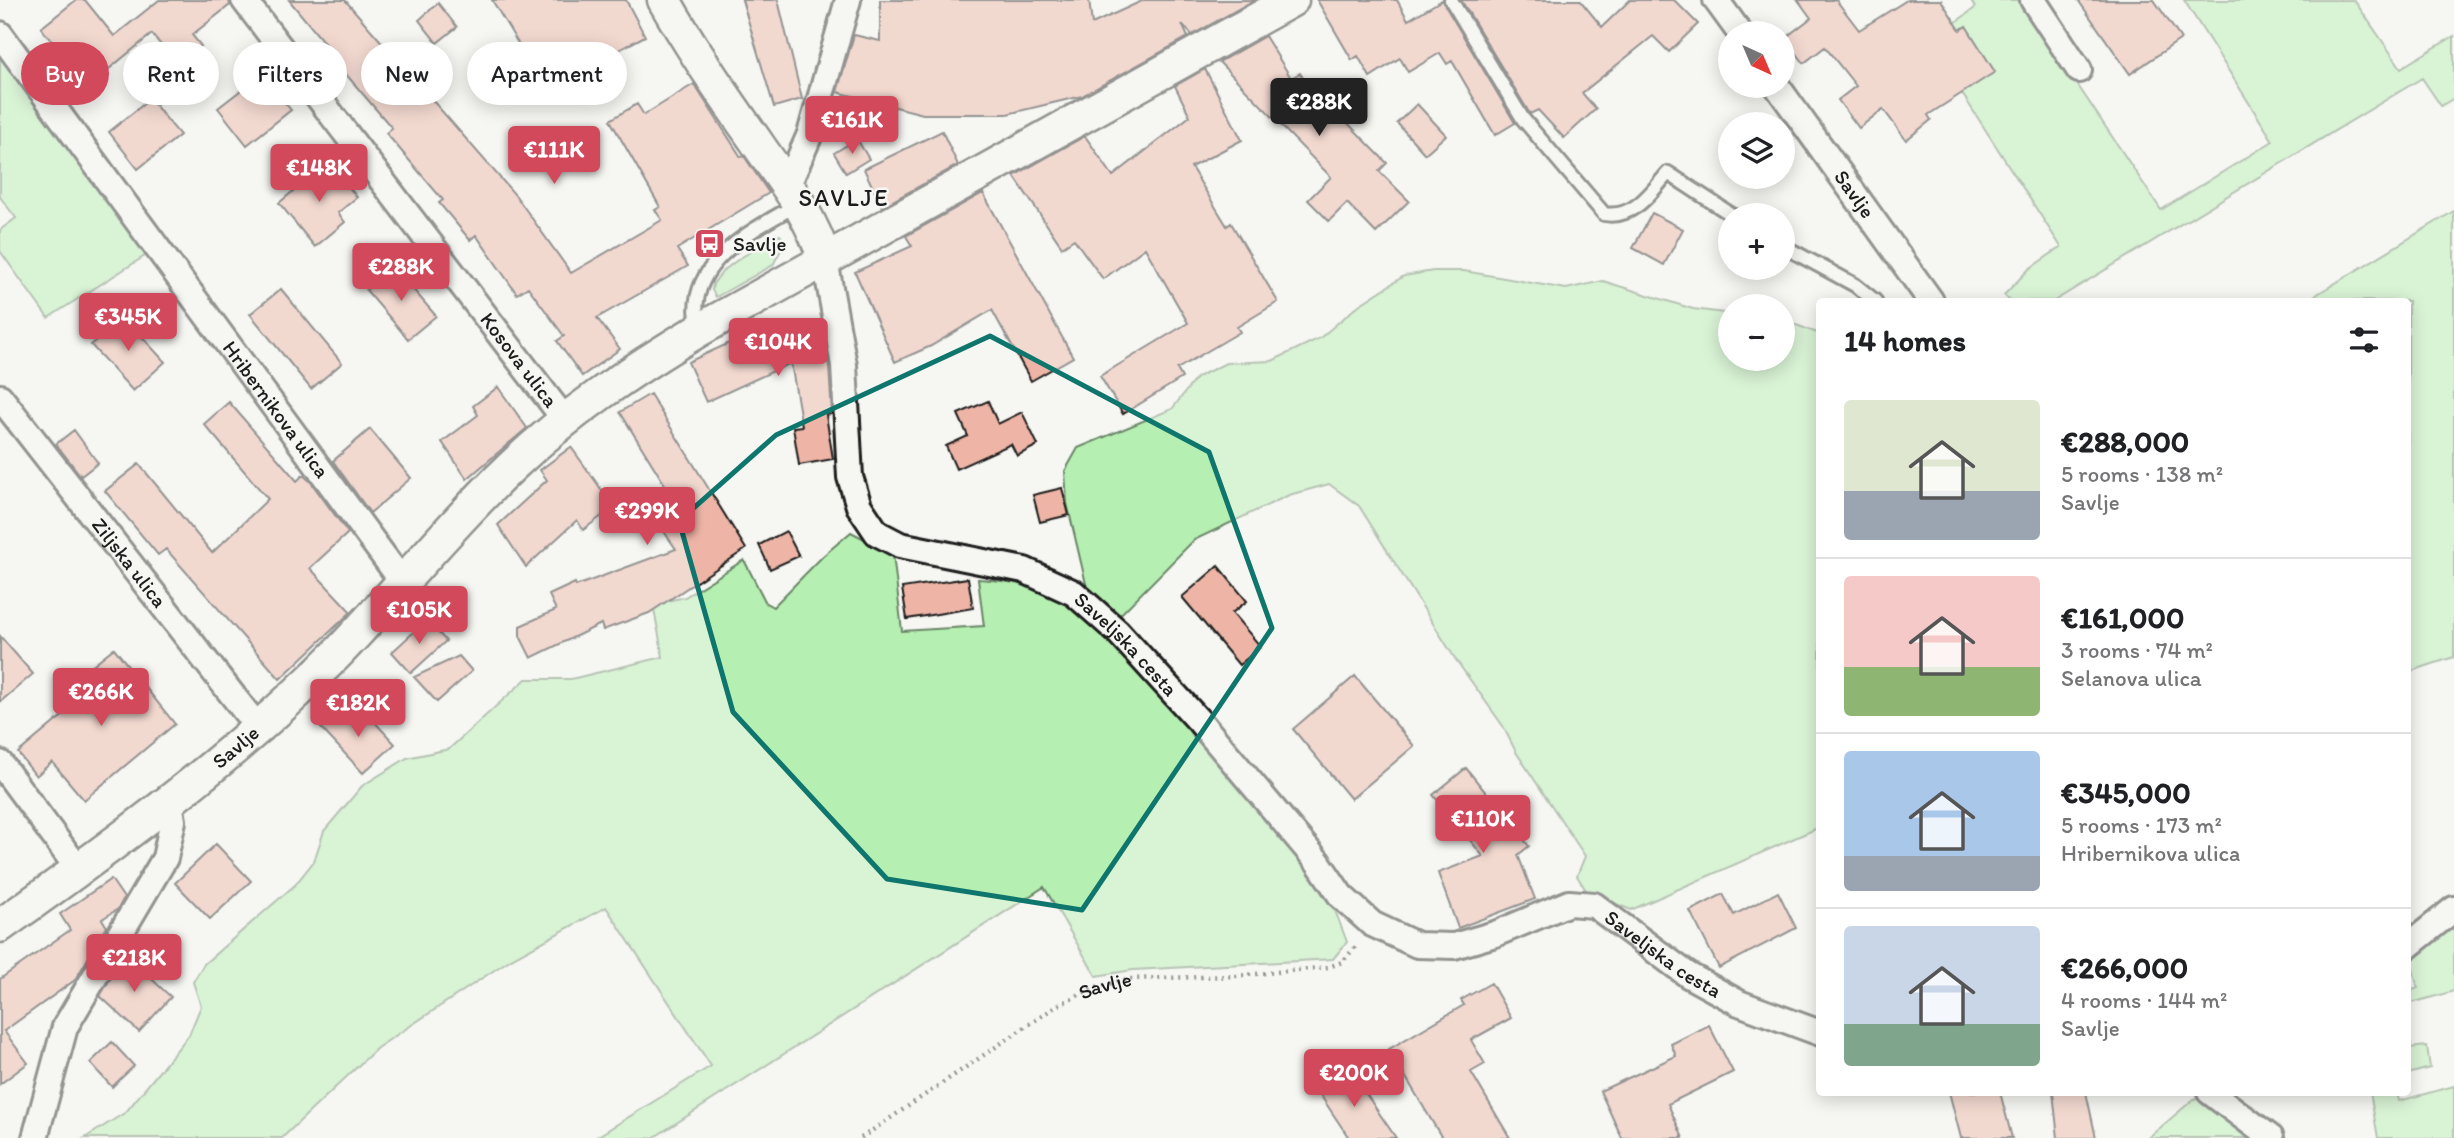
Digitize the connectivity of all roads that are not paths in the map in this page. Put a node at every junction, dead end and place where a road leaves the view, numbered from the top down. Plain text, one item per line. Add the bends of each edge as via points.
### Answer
1 (244, 0) edge
2 (664, 0) edge
3 (848, 0) edge
4 (1292, 0) edge
5 (1451, 0) edge
6 (1716, 0) edge
7 (2033, 0) edge
8 (1731, 21) edge
9 (0, 34) edge
10 (2079, 70) dead end
11 (1786, 98) edge
12 (794, 194) junction
13 (1718, 206) edge
14 (1795, 252) edge
15 (825, 260) junction
16 (1871, 298) edge
17 (1929, 298) edge
18 (699, 330) junction
19 (0, 397) edge
20 (565, 420) junction
21 (402, 581) junction
22 (258, 729) junction
23 (0, 763) edge
24 (170, 803) junction
25 (79, 870) junction
26 (2453, 910) edge
27 (0, 926) edge
28 (2411, 944) edge
29 (1816, 1032) edge
30 (2215, 1096) edge
31 (35, 1138) edge
32 (2271, 1138) edge

1 - 20 street, Kosova ulica
2 - 12 street, Saveljska cesta
3 - 12 street
4 - 15 street, Savlje
5 - 13 lane via 1522,119 1604,214 1619,216 1634,209 1668,173
6 - 8 street
7 - 10 street
9 - 21 street, Hribernikova ulica
11 - 17 street, Savlje
12 - 15 street, Saveljska cesta via 813,224
12 - 18 lane via 713,265 694,306
14 - 16 lane
15 - 18 street, Savlje
15 - 29 street, Saveljska cesta via 844,365 850,477 859,506 877,533 900,545 1024,570 1074,593 1118,632 1191,712 1318,862 1341,896 1372,924 1418,945 1454,946 1569,903 1594,905 1688,975 1739,1003
18 - 20 street, Savlje
19 - 22 street, Ziljska ulica
20 - 21 street, Savlje via 502,476
21 - 22 street, Savlje via 334,656
22 - 24 street, Savlje
23 - 25 street
24 - 25 street, Savlje
24 - 31 street via 173,821 165,858 65,1027
25 - 27 street, Savlje
26 - 28 street
30 - 32 street

